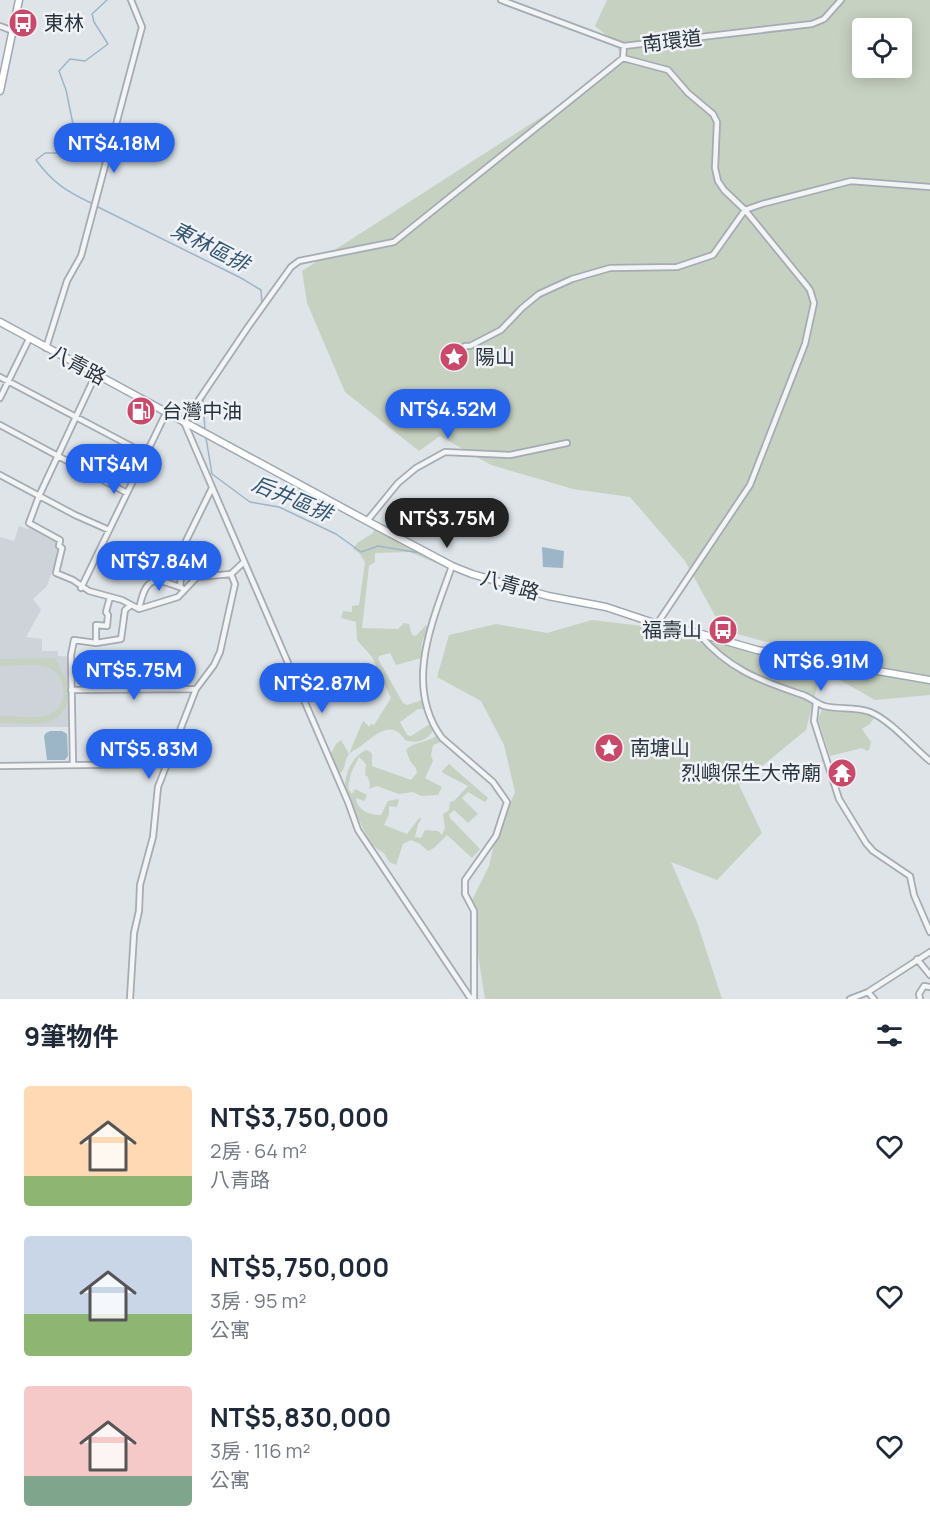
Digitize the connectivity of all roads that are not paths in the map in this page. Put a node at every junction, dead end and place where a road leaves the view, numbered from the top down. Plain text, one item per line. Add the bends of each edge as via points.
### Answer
1 (19, 0) edge
2 (131, 0) edge
3 (501, 0) edge
4 (841, 0) edge
5 (0, 26) edge
6 (13, 31) junction
7 (624, 46) junction
8 (622, 58) junction
9 (1, 79) edge
10 (0, 91) edge
11 (930, 187) edge
12 (745, 210) junction
13 (0, 322) edge
14 (29, 339) junction
15 (465, 346) dead end
16 (46, 348) junction
17 (96, 374) junction
18 (0, 377) edge
19 (8, 382) junction
20 (0, 398) edge
21 (166, 413) junction
22 (75, 418) junction
23 (184, 422) junction
24 (0, 425) edge
25 (567, 442) dead end
26 (146, 454) junction
27 (57, 456) junction
28 (0, 475) edge
29 (212, 488) junction
30 (127, 493) junction
31 (39, 496) junction
32 (367, 521) junction
33 (109, 530) junction
34 (244, 562) junction
35 (452, 566) junction
36 (231, 574) junction
37 (81, 588) junction
38 (183, 588) junction
39 (110, 597) junction
40 (130, 606) junction
41 (139, 609) junction
42 (657, 624) junction
43 (698, 633) junction
44 (96, 643) junction
45 (930, 680) edge
46 (196, 689) junction
47 (72, 690) junction
48 (816, 702) junction
49 (930, 760) edge
50 (167, 764) junction
51 (73, 765) junction
52 (0, 766) edge
53 (930, 932) edge
54 (930, 952) edge
55 (917, 959) junction
56 (930, 975) edge
57 (930, 987) edge
58 (868, 992) junction
59 (130, 999) edge
60 (473, 999) edge
61 (850, 999) edge
62 (874, 999) edge
63 (920, 999) edge

1 - 6 main road
2 - 16 street via 142,27 81,256 67,281
3 - 7 street, 南環道
4 - 7 street, 南環道 via 824,19 812,24
5 - 6 street
6 - 9 main road
7 - 8 street
8 - 12 street via 668,69 713,114 717,122 718,181
8 - 23 street via 394,242 299,261 291,267
9 - 10 main road
11 - 12 street via 851,181
12 - 15 street via 713,255 677,267 610,268 572,279 539,294 501,330
12 - 42 street via 810,290 814,303 805,344 750,485
13 - 14 main road, 八青路
14 - 16 main road, 八青路
14 - 19 street
16 - 17 main road, 八青路
17 - 21 main road, 八青路
17 - 22 street
18 - 19 street
19 - 20 street
19 - 22 street
21 - 23 main road, 八青路
21 - 26 street
22 - 26 street
22 - 27 street
23 - 29 street
23 - 32 main road, 八青路
24 - 27 street
25 - 32 street via 510,455 445,452 398,483
26 - 30 street
27 - 30 street
27 - 31 street
28 - 31 street
29 - 34 street
29 - 38 street via 184,545
30 - 33 street
31 - 33 street
31 - 37 street via 29,524 60,540 56,573
32 - 35 main road, 八青路
33 - 37 street
34 - 36 street
34 - 60 street via 358,830
35 - 42 main road, 八青路
35 - 60 street via 426,639 424,695 437,732 494,782 507,802 496,836 465,880 465,894 474,911
36 - 38 street via 196,577
36 - 46 street via 235,584 220,652
37 - 39 street
38 - 41 street via 178,597
38 - 41 street via 160,580 150,582
39 - 40 street
39 - 44 street via 107,626 96,625
40 - 41 street
40 - 44 street via 125,610 121,639
42 - 43 main road, 八青路
43 - 45 main road, 八青路 via 790,657
43 - 48 street via 730,664
44 - 47 street via 74,640
46 - 47 street
46 - 50 street
47 - 51 street
48 - 49 street via 870,712
48 - 53 street via 814,721 839,799 873,851 910,876
50 - 51 street
50 - 59 street via 158,787 153,837 140,885
51 - 52 street
54 - 55 street
55 - 56 street
55 - 58 street
57 - 63 street via 924,986
58 - 61 street
58 - 62 street

